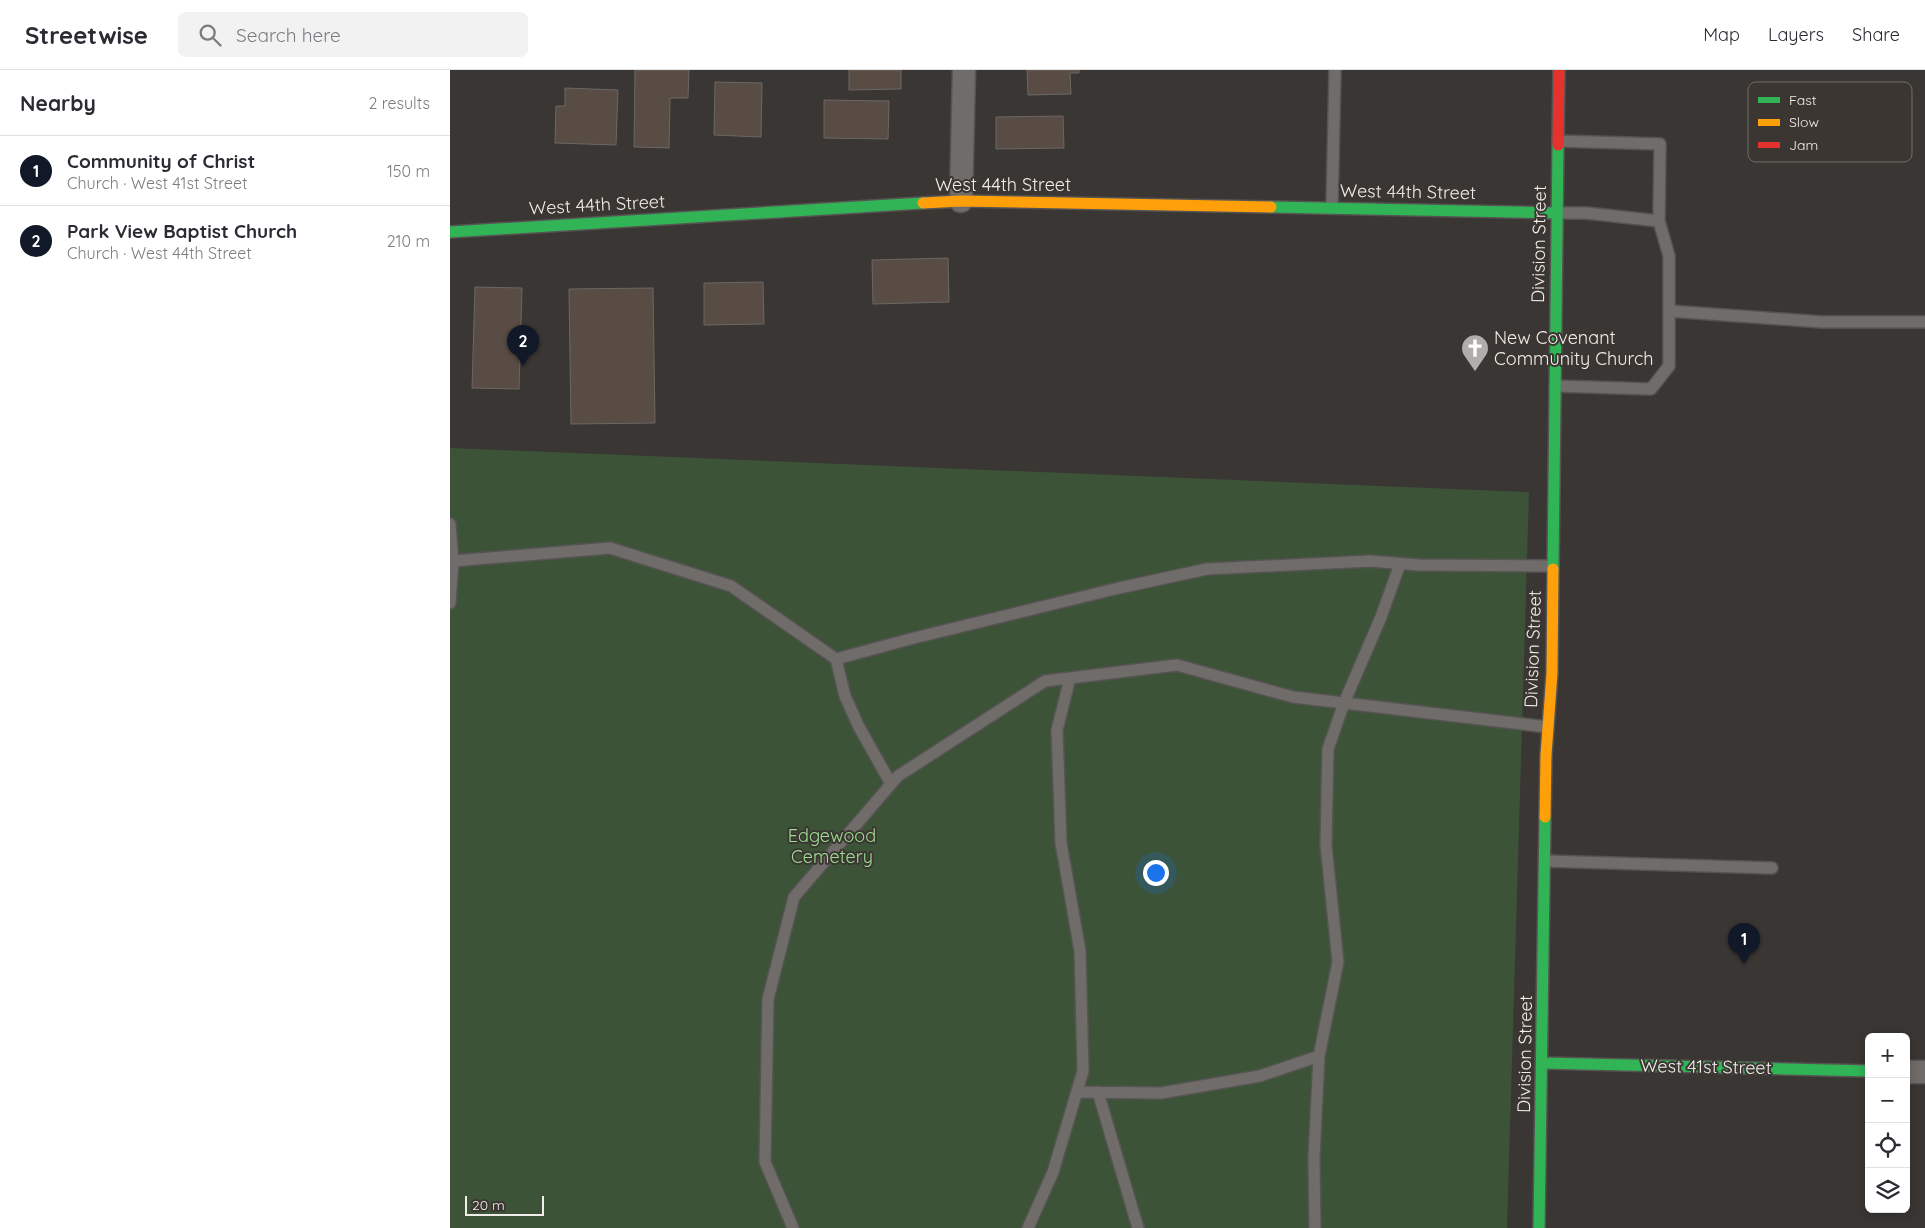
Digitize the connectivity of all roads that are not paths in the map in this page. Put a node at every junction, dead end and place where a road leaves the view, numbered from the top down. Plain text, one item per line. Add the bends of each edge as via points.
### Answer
1 (964, 70) edge
2 (1335, 70) edge
3 (1559, 70) edge
4 (1558, 141) junction
5 (961, 200) junction
6 (1332, 208) junction
7 (1557, 213) junction
8 (1659, 221) junction
9 (450, 232) edge
10 (1669, 311) junction
11 (1925, 322) edge
12 (1555, 386) junction
13 (450, 524) edge
14 (453, 561) junction
15 (1400, 564) junction
16 (1553, 566) junction
17 (450, 603) edge
18 (836, 659) junction
19 (1070, 678) junction
20 (1344, 703) junction
21 (1548, 727) junction
22 (891, 784) junction
23 (1545, 862) junction
24 (1772, 868) dead end
25 (1319, 1056) junction
26 (1543, 1063) junction
27 (1865, 1071) edge
28 (1910, 1072) edge
29 (1925, 1072) edge
30 (1077, 1092) junction
31 (1098, 1092) junction
32 (793, 1228) edge
33 (1028, 1228) edge
34 (1138, 1228) edge
35 (1315, 1228) edge
36 (1540, 1228) edge

1 - 5 street
2 - 6 lane
3 - 4 street, Division Street
4 - 7 street, Division Street
4 - 8 lane via 1660,144
5 - 6 street, West 44th Street
5 - 9 street, West 44th Street
6 - 7 street, West 44th Street
7 - 8 lane
7 - 12 street, Division Street
8 - 10 lane via 1669,256
10 - 11 lane via 1822,322
10 - 12 lane via 1669,366 1651,388
12 - 16 street, Division Street
13 - 14 lane
14 - 17 lane
14 - 18 lane via 610,548 731,586
15 - 16 lane
15 - 18 lane via 1370,561 1207,569
15 - 20 lane
16 - 21 street, Division Street
18 - 22 lane via 859,727
19 - 20 lane via 1177,665 1293,697
19 - 22 lane via 1045,681 898,776
19 - 30 lane via 1057,730 1061,843 1080,951 1083,1071
20 - 21 lane
20 - 25 lane via 1328,749 1326,845 1338,962
21 - 23 street, Division Street
22 - 32 lane via 794,897 768,999 765,1162
23 - 24 lane
23 - 26 street, Division Street
25 - 31 lane via 1260,1076 1161,1093
25 - 35 lane via 1314,1158
26 - 27 street, West 41st Street
26 - 36 street, Division Street
28 - 29 street
30 - 31 lane
30 - 33 lane via 1053,1172
31 - 34 lane

